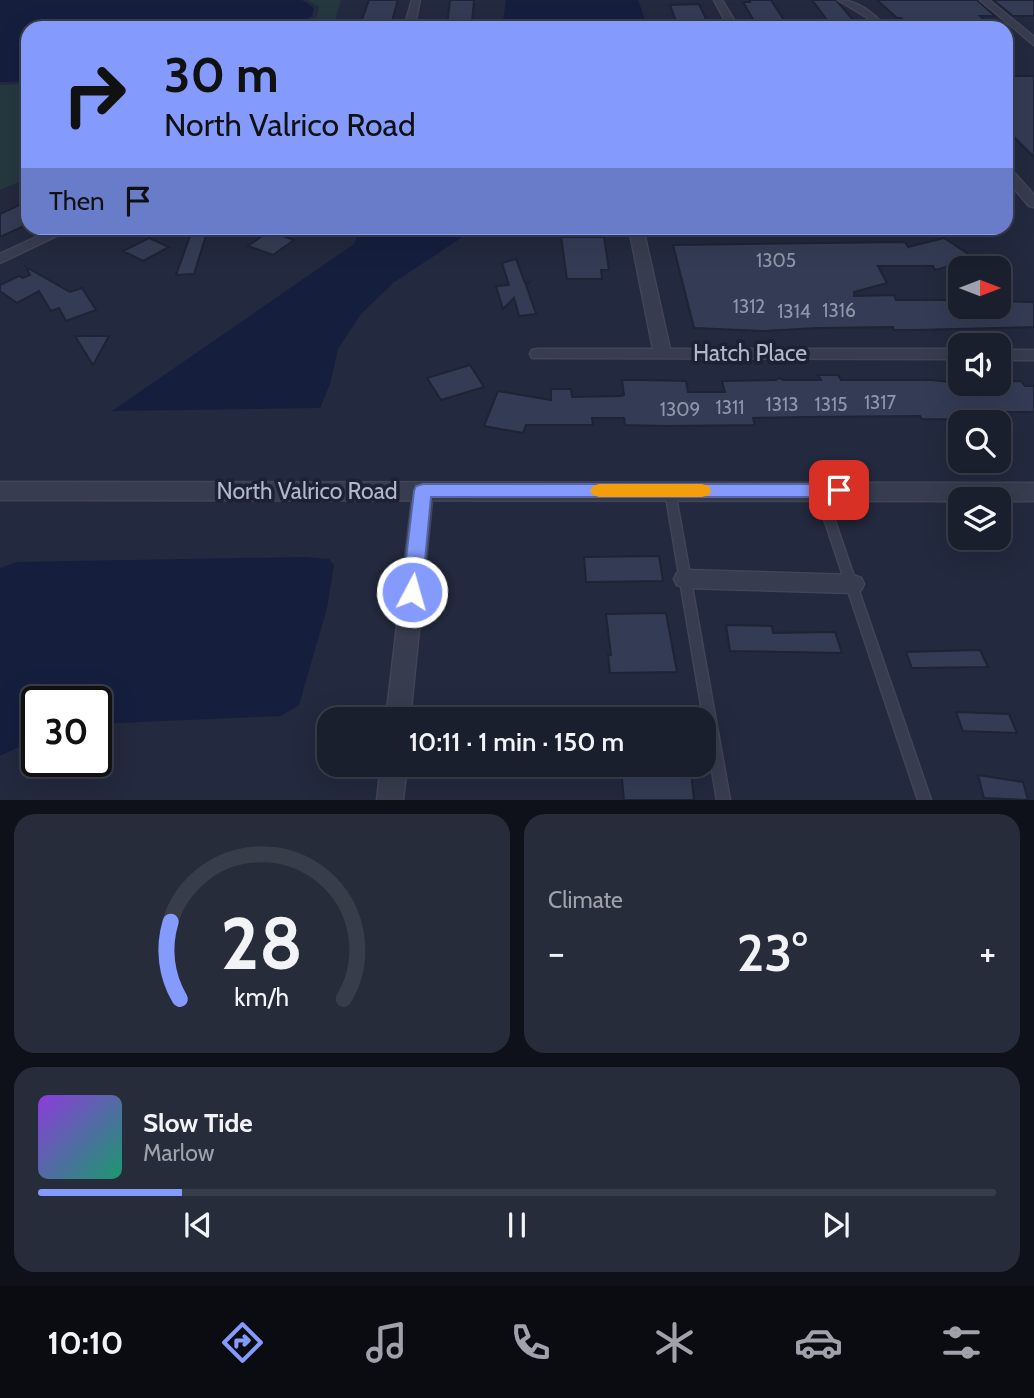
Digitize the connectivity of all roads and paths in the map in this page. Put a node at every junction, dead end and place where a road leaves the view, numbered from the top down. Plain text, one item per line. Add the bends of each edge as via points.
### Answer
1 (416, 0) edge
2 (718, 0) edge
3 (842, 0) edge
4 (984, 0) edge
5 (411, 21) edge
6 (730, 21) edge
7 (875, 21) edge
8 (1008, 21) edge
9 (1013, 25) edge
10 (1034, 43) edge
11 (1013, 179) edge
12 (1034, 203) edge
13 (51, 235) edge
14 (637, 235) edge
15 (0, 259) edge
16 (662, 352) junction
17 (538, 354) dead end
18 (948, 354) edge
19 (1011, 355) edge
20 (1034, 355) edge
21 (820, 490) junction
22 (0, 491) edge
23 (423, 491) junction
24 (670, 491) junction
25 (1034, 492) edge
26 (685, 579) junction
27 (853, 584) junction
28 (399, 707) edge
29 (393, 777) edge
30 (390, 800) edge
31 (724, 800) edge
32 (925, 800) edge

1 - 5 street
2 - 6 street
3 - 7 street
4 - 8 street
9 - 10 street
11 - 12 street
13 - 15 street
14 - 16 street
16 - 17 street, Hatch Place
16 - 18 street, Hatch Place
19 - 20 street
21 - 24 street, North Valrico Road
21 - 25 street, North Valrico Road
21 - 27 lane
22 - 23 street, North Valrico Road
23 - 24 street, North Valrico Road
23 - 28 street
24 - 26 lane
26 - 27 street
26 - 31 lane
27 - 32 lane
29 - 30 street

